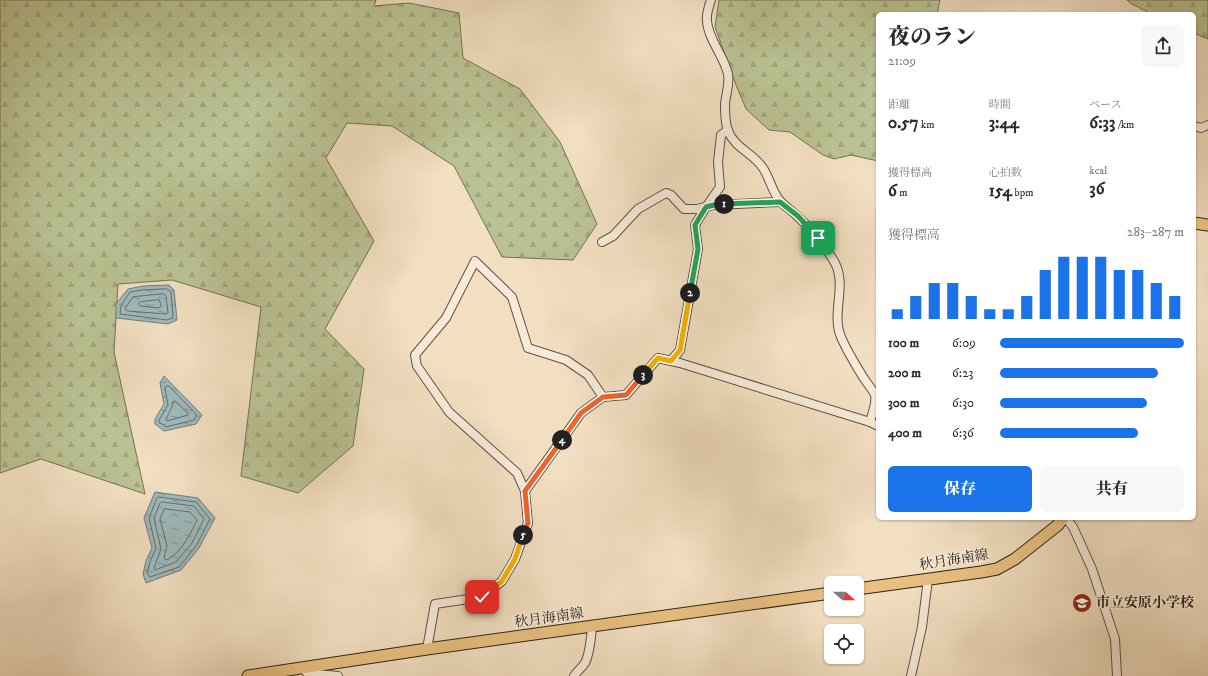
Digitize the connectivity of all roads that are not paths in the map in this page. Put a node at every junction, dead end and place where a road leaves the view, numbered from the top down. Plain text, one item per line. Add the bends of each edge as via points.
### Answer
1 (712, 0) edge
2 (1208, 125) edge
3 (1196, 127) edge
4 (728, 130) junction
5 (780, 202) junction
6 (706, 207) junction
7 (1196, 223) edge
8 (1208, 226) edge
9 (602, 242) dead end
10 (671, 361) junction
11 (603, 397) junction
12 (870, 422) junction
13 (876, 425) edge
14 (525, 491) junction
15 (1063, 520) edge
16 (1067, 520) edge
17 (928, 579) junction
18 (864, 588) edge
19 (824, 594) edge
20 (592, 627) junction
21 (427, 649) junction
22 (303, 668) junction
23 (289, 673) edge
24 (248, 676) edge
25 (338, 676) edge
26 (574, 676) edge
27 (911, 676) edge
28 (1117, 676) edge

1 - 4 street via 707,20 709,32 728,74 729,87 725,104
2 - 3 street via 1201,128
4 - 5 street via 739,147 763,168
4 - 6 street via 721,135 718,162 720,187
5 - 6 street
5 - 12 street via 798,216 818,238 840,276 837,312 839,332 845,347 875,395
6 - 9 street via 684,209 666,193 638,209 613,236
6 - 10 street via 695,225 698,249 680,350
7 - 8 main road
10 - 11 street via 658,358 626,395
10 - 12 street
11 - 14 street via 581,413
11 - 14 street via 588,375 566,360 528,348 512,297 475,261 446,318 415,355 417,366 449,412 517,473
12 - 13 street
14 - 21 street via 528,523 515,559 502,581 482,597 434,604
15 - 17 main road, 秋月海南線 via 1015,559 997,569
16 - 28 street via 1073,527 1092,569 1115,639
17 - 18 main road, 秋月海南線
17 - 27 street via 922,627
19 - 20 main road, 秋月海南線
20 - 21 main road, 秋月海南線
20 - 26 street via 587,657
21 - 22 main road, 秋月海南線
22 - 23 main road, 秋月海南線
22 - 25 street via 307,673
23 - 24 main road, 秋月海南線

